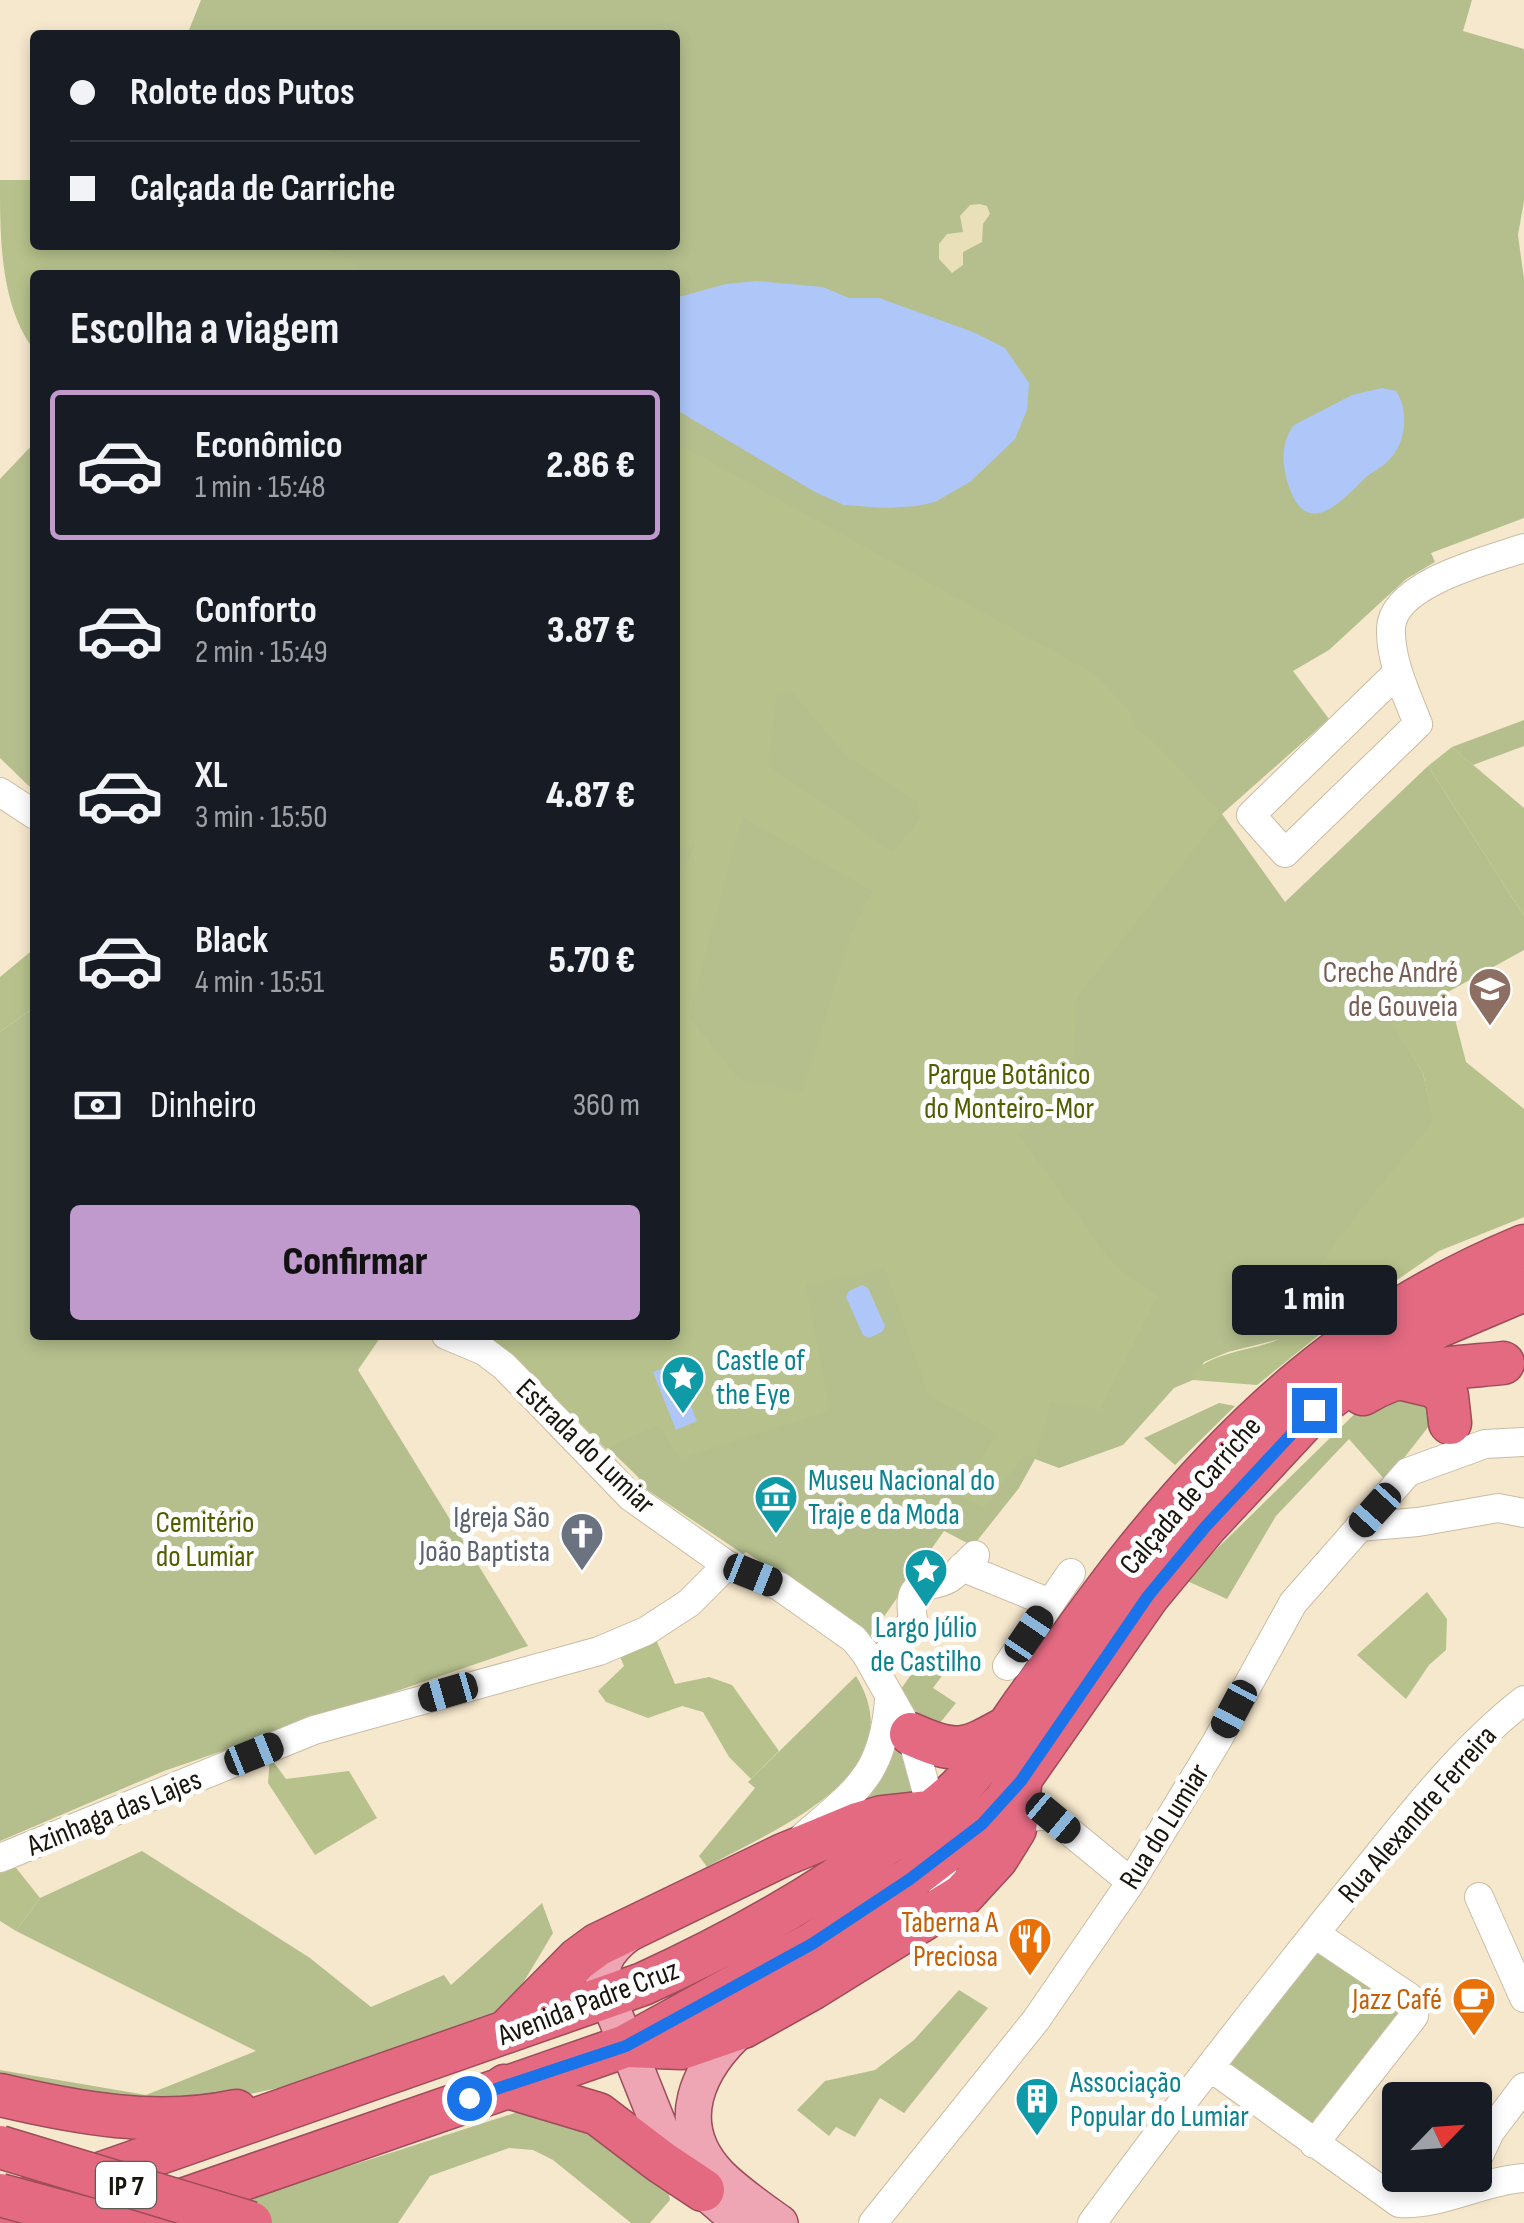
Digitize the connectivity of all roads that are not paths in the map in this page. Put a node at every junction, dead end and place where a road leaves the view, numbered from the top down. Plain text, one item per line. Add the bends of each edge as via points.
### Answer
1 (1524, 548) edge
2 (1398, 672) junction
3 (0, 792) edge
4 (30, 812) edge
5 (1524, 1246) edge
6 (1524, 1290) edge
7 (458, 1340) edge
8 (1504, 1362) dead end
9 (1399, 1378) junction
10 (1450, 1423) dead end
11 (1524, 1442) edge
12 (1262, 1468) junction
13 (1524, 1513) edge
14 (1359, 1527) junction
15 (727, 1564) junction
16 (1071, 1573) dead end
17 (1050, 1602) junction
18 (876, 1668) junction
19 (1023, 1675) junction
20 (1524, 1700) edge
21 (900, 1717) junction
22 (1008, 1727) junction
23 (1021, 1781) junction
24 (932, 1811) junction
25 (1015, 1829) junction
26 (783, 1855) junction
27 (942, 1855) junction
28 (0, 1858) edge
29 (1131, 1882) junction
30 (1480, 1898) dead end
31 (932, 1912) junction
32 (632, 1930) junction
33 (1314, 1934) junction
34 (608, 1998) junction
35 (1524, 1998) edge
36 (743, 2027) junction
37 (503, 2035) junction
38 (626, 2046) junction
39 (1210, 2067) junction
40 (358, 2086) junction
41 (505, 2086) junction
42 (1524, 2087) edge
43 (0, 2095) edge
44 (1492, 2129) edge
45 (1314, 2144) junction
46 (0, 2146) edge
47 (1524, 2178) edge
48 (1492, 2181) edge
49 (703, 2190) junction
50 (1382, 2191) edge
51 (1383, 2192) edge
52 (1446, 2192) edge
53 (0, 2194) edge
54 (0, 2209) edge
55 (103, 2223) edge
56 (116, 2223) edge
57 (251, 2223) edge
58 (741, 2223) edge
59 (780, 2223) edge
60 (873, 2223) edge
61 (1092, 2223) edge

1 - 2 street via 1408,597 1391,623
2 - 2 street via 1251,815 1285,853 1418,724
3 - 4 street
5 - 19 highway, Calçada de Carriche via 1412,1299 1266,1408
6 - 12 highway, Calçada de Carriche via 1375,1363 1314,1410
7 - 15 street, Estrada do Lumiar via 504,1366 631,1497
8 - 9 highway
9 - 10 highway via 1446,1396
9 - 12 highway via 1363,1394
11 - 14 street, Rua do Lumiar via 1485,1444 1408,1472
12 - 23 highway, Calçada de Carriche via 1148,1596
13 - 14 street via 1498,1508
14 - 29 street, Rua do Lumiar via 1292,1603
15 - 18 street, Estrada do Lumiar via 780,1586 854,1639
15 - 28 street, Azinhaga das Lajes via 690,1603 599,1652 314,1730
16 - 17 street
17 - 18 street via 969,1561 947,1581 917,1590 910,1604 913,1620
17 - 19 street
18 - 21 street, Estrada do Lumiar
19 - 22 highway, Avenida Padre Cruz
20 - 33 street, Rua Alexandre Ferreira via 1485,1730
21 - 22 highway via 939,1747 970,1748
21 - 24 street, Estrada do Lumiar
21 - 26 street via 887,1728 858,1788
22 - 24 highway, Avenida Padre Cruz
23 - 25 highway
23 - 27 highway, Avenida Padre Cruz
24 - 26 highway via 858,1824
24 - 27 street, Estrada do Lumiar
24 - 34 highway, Avenida Padre Cruz via 775,1918
25 - 29 street via 1040,1814 1053,1818
25 - 31 highway via 976,1884
26 - 32 highway
27 - 31 street, Estrada do Lumiar via 945,1887
27 - 38 highway, Avenida Padre Cruz via 812,1944
29 - 60 street, Rua do Lumiar via 1036,2020
30 - 35 street
31 - 36 highway
32 - 34 main road via 603,1960
32 - 37 highway via 578,1959
33 - 39 street, Rua Alexandre Ferreira
33 - 45 street, Rua Alexandre Ferreira via 1409,1997 1415,2008
34 - 37 highway, Avenida Padre Cruz
34 - 38 main road
36 - 38 highway via 682,2048
36 - 59 main road via 705,2069 694,2128 719,2175
37 - 40 highway, Avenida Padre Cruz
38 - 41 highway, Avenida Padre Cruz
38 - 49 main road via 665,2140
39 - 45 street
39 - 61 street, Rua Alexandre Ferreira
40 - 43 highway via 216,2116 154,2118 78,2113
40 - 54 highway, Avenida Padre Cruz
41 - 49 highway via 598,2114
41 - 56 highway, Avenida Padre Cruz
42 - 44 street
45 - 50 street
46 - 57 highway, IP 7, bridge
47 - 48 street
49 - 58 main road
51 - 52 street via 1416,2204
53 - 55 highway, IP 7, bridge

